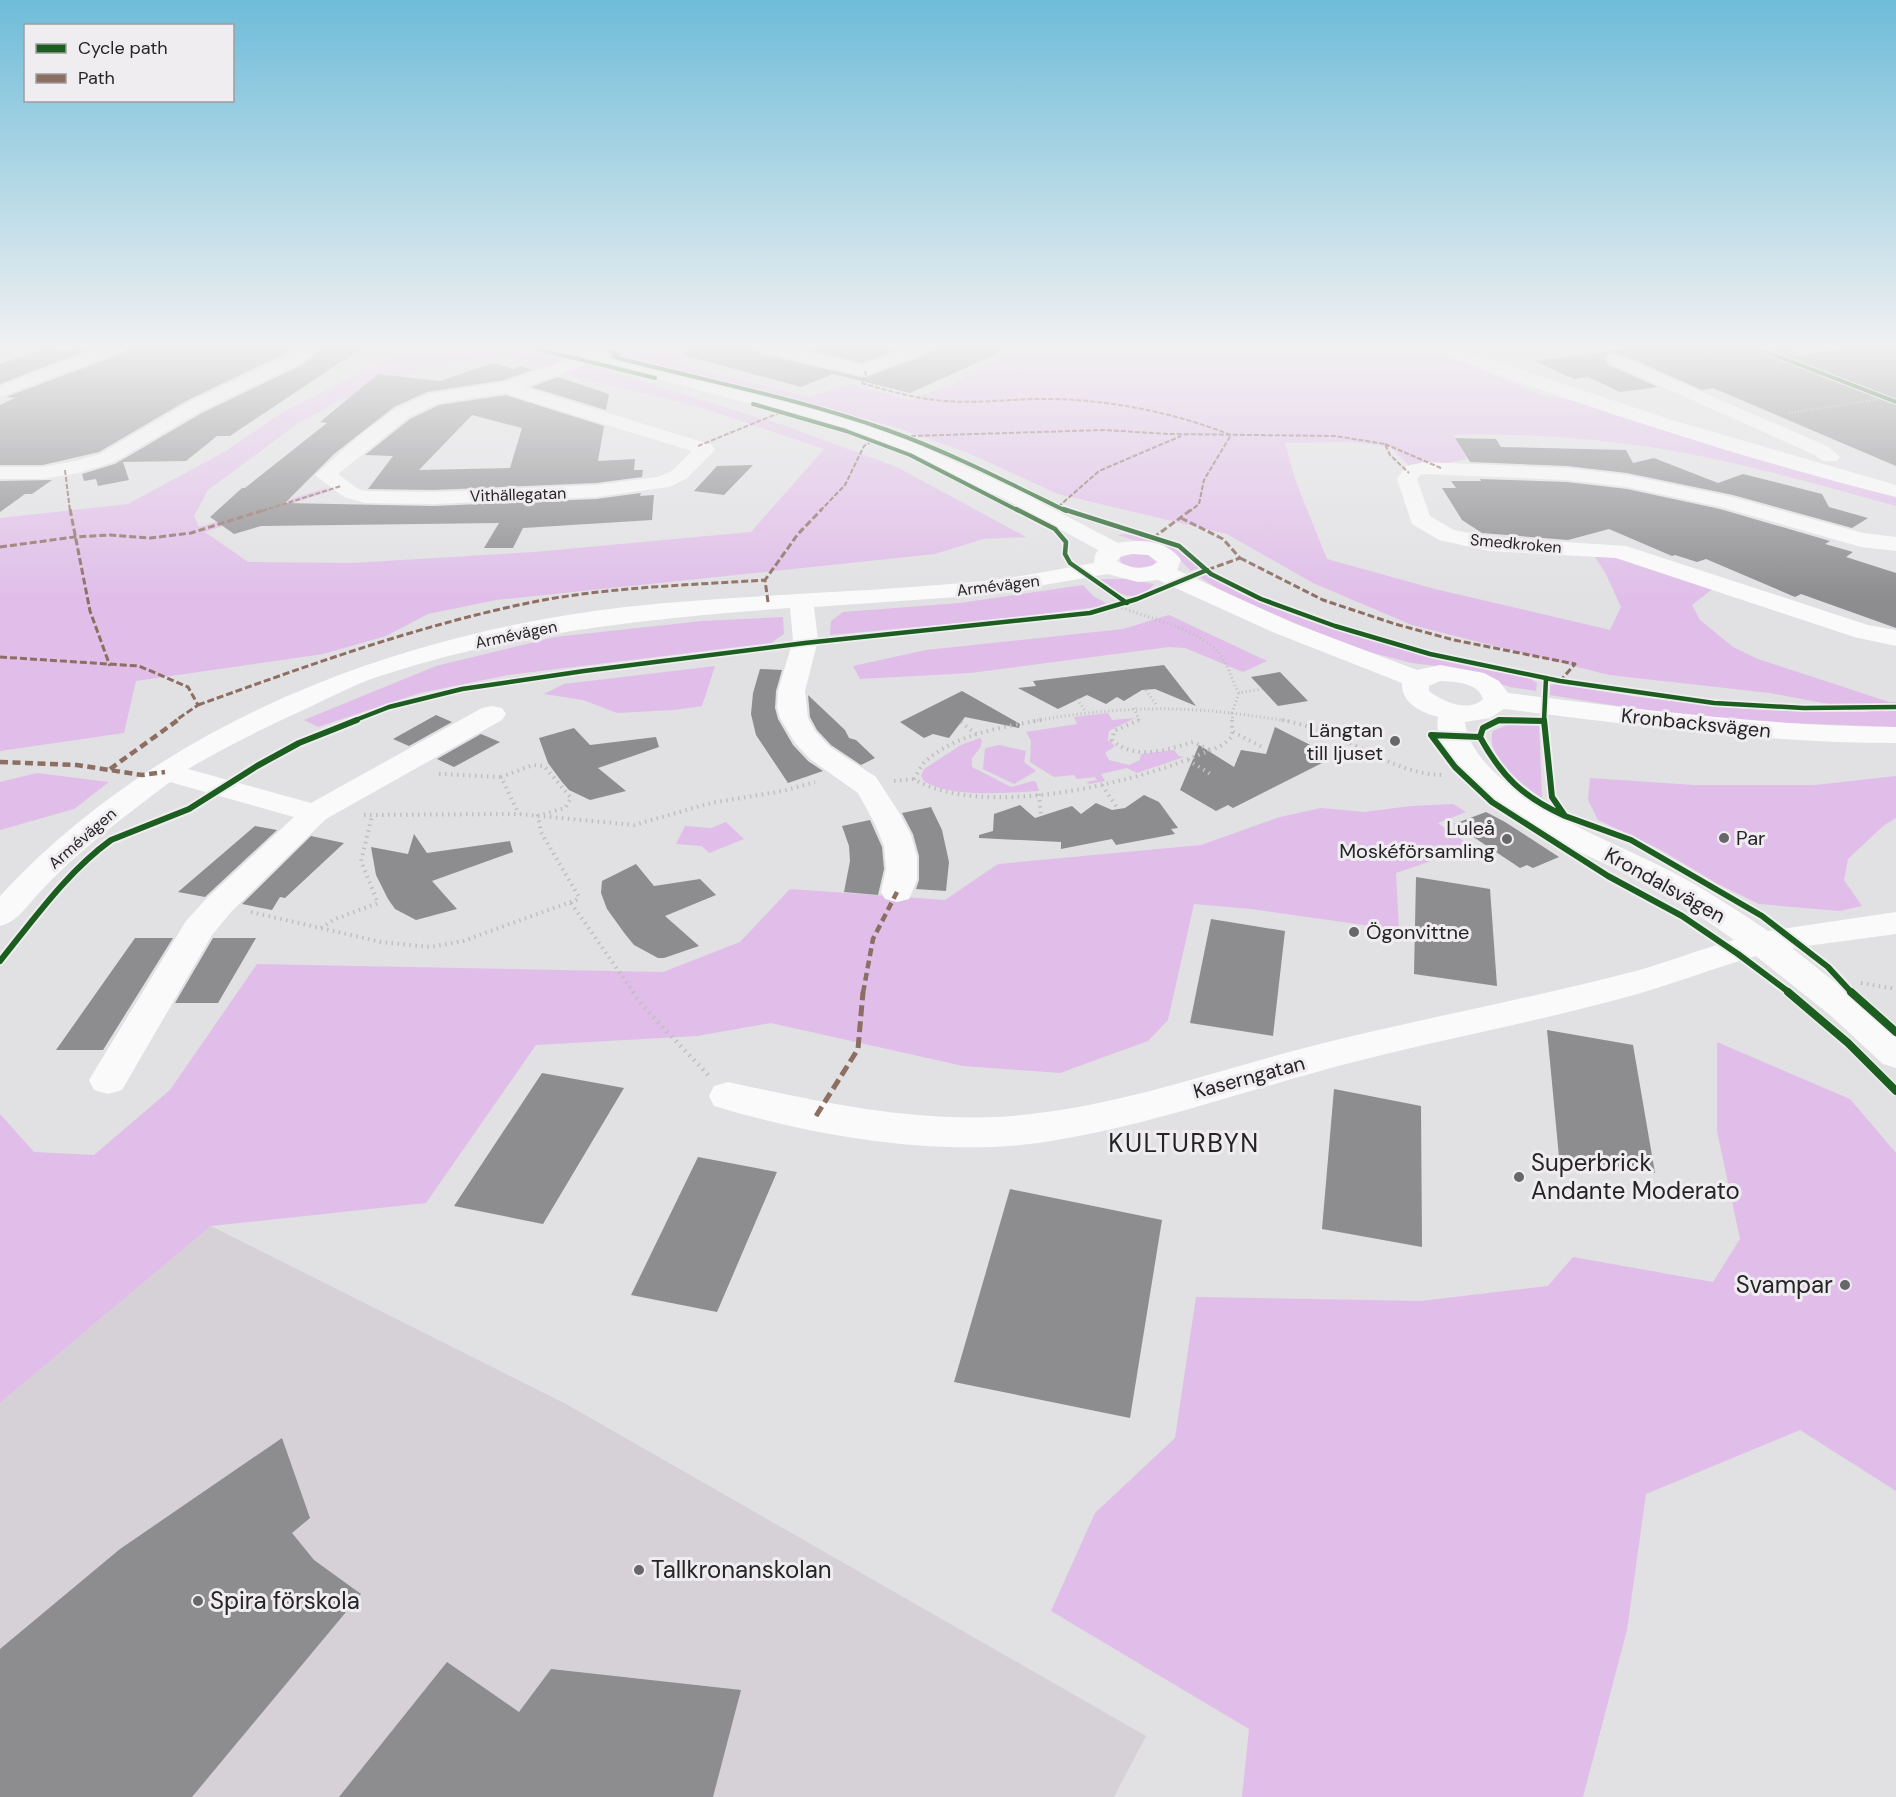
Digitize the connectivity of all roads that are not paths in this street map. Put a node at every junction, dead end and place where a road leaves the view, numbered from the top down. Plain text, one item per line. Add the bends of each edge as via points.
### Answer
1 (153, 431) edge
2 (378, 431) edge
3 (648, 431) edge
4 (865, 431) edge
5 (1693, 431) edge
6 (1776, 431) edge
7 (1820, 469) junction
8 (0, 472) edge
9 (1896, 491) edge
10 (1896, 544) edge
11 (1113, 558) junction
12 (801, 600) junction
13 (1896, 638) edge
14 (1418, 680) junction
15 (1497, 700) junction
16 (1452, 712) junction
17 (492, 714) dead end
18 (1896, 735) edge
19 (165, 772) junction
20 (315, 813) junction
21 (897, 892) dead end
22 (0, 916) edge
23 (1896, 923) edge
24 (1763, 943) junction
25 (1896, 1055) edge
26 (108, 1080) dead end
27 (728, 1096) road end

1 - 8 street via 107,458 78,467 43,473
2 - 3 street, Vithällegatan via 325,475 351,493 365,497 596,491 662,483 679,475 705,448
4 - 11 street via 1012,495
5 - 7 street
6 - 7 street via 1829,455 1832,463
7 - 9 street
10 - 13 street, Smedkroken via 1861,540 1725,501 1626,481 1567,474 1425,468 1413,471 1407,479 1420,519 1447,535 1508,546 1618,551 1863,632
11 - 12 street, Armévägen via 1083,572 986,588
11 - 14 street via 1134,574 1161,572 1274,624
12 - 19 street, Armévägen via 621,615 488,639 370,671 219,739
12 - 21 street via 805,643 792,681 791,708 801,731 820,754 867,784 899,841 903,878
14 - 15 street via 1440,673 1462,675 1489,685
14 - 16 street via 1414,689 1421,699
15 - 16 street via 1483,711
15 - 18 street, Kronbacksvägen via 1679,723 1782,732
16 - 24 street, Krondalsvägen via 1451,725 1462,752 1509,799 1665,881
17 - 20 street
19 - 20 street
19 - 22 street, Armévägen via 86,831
20 - 26 street via 198,929
23 - 24 street, Kaserngatan
24 - 25 street, Krondalsvägen via 1812,980
24 - 27 street, Kaserngatan via 1625,986 1054,1126 996,1132 920,1131 816,1116

